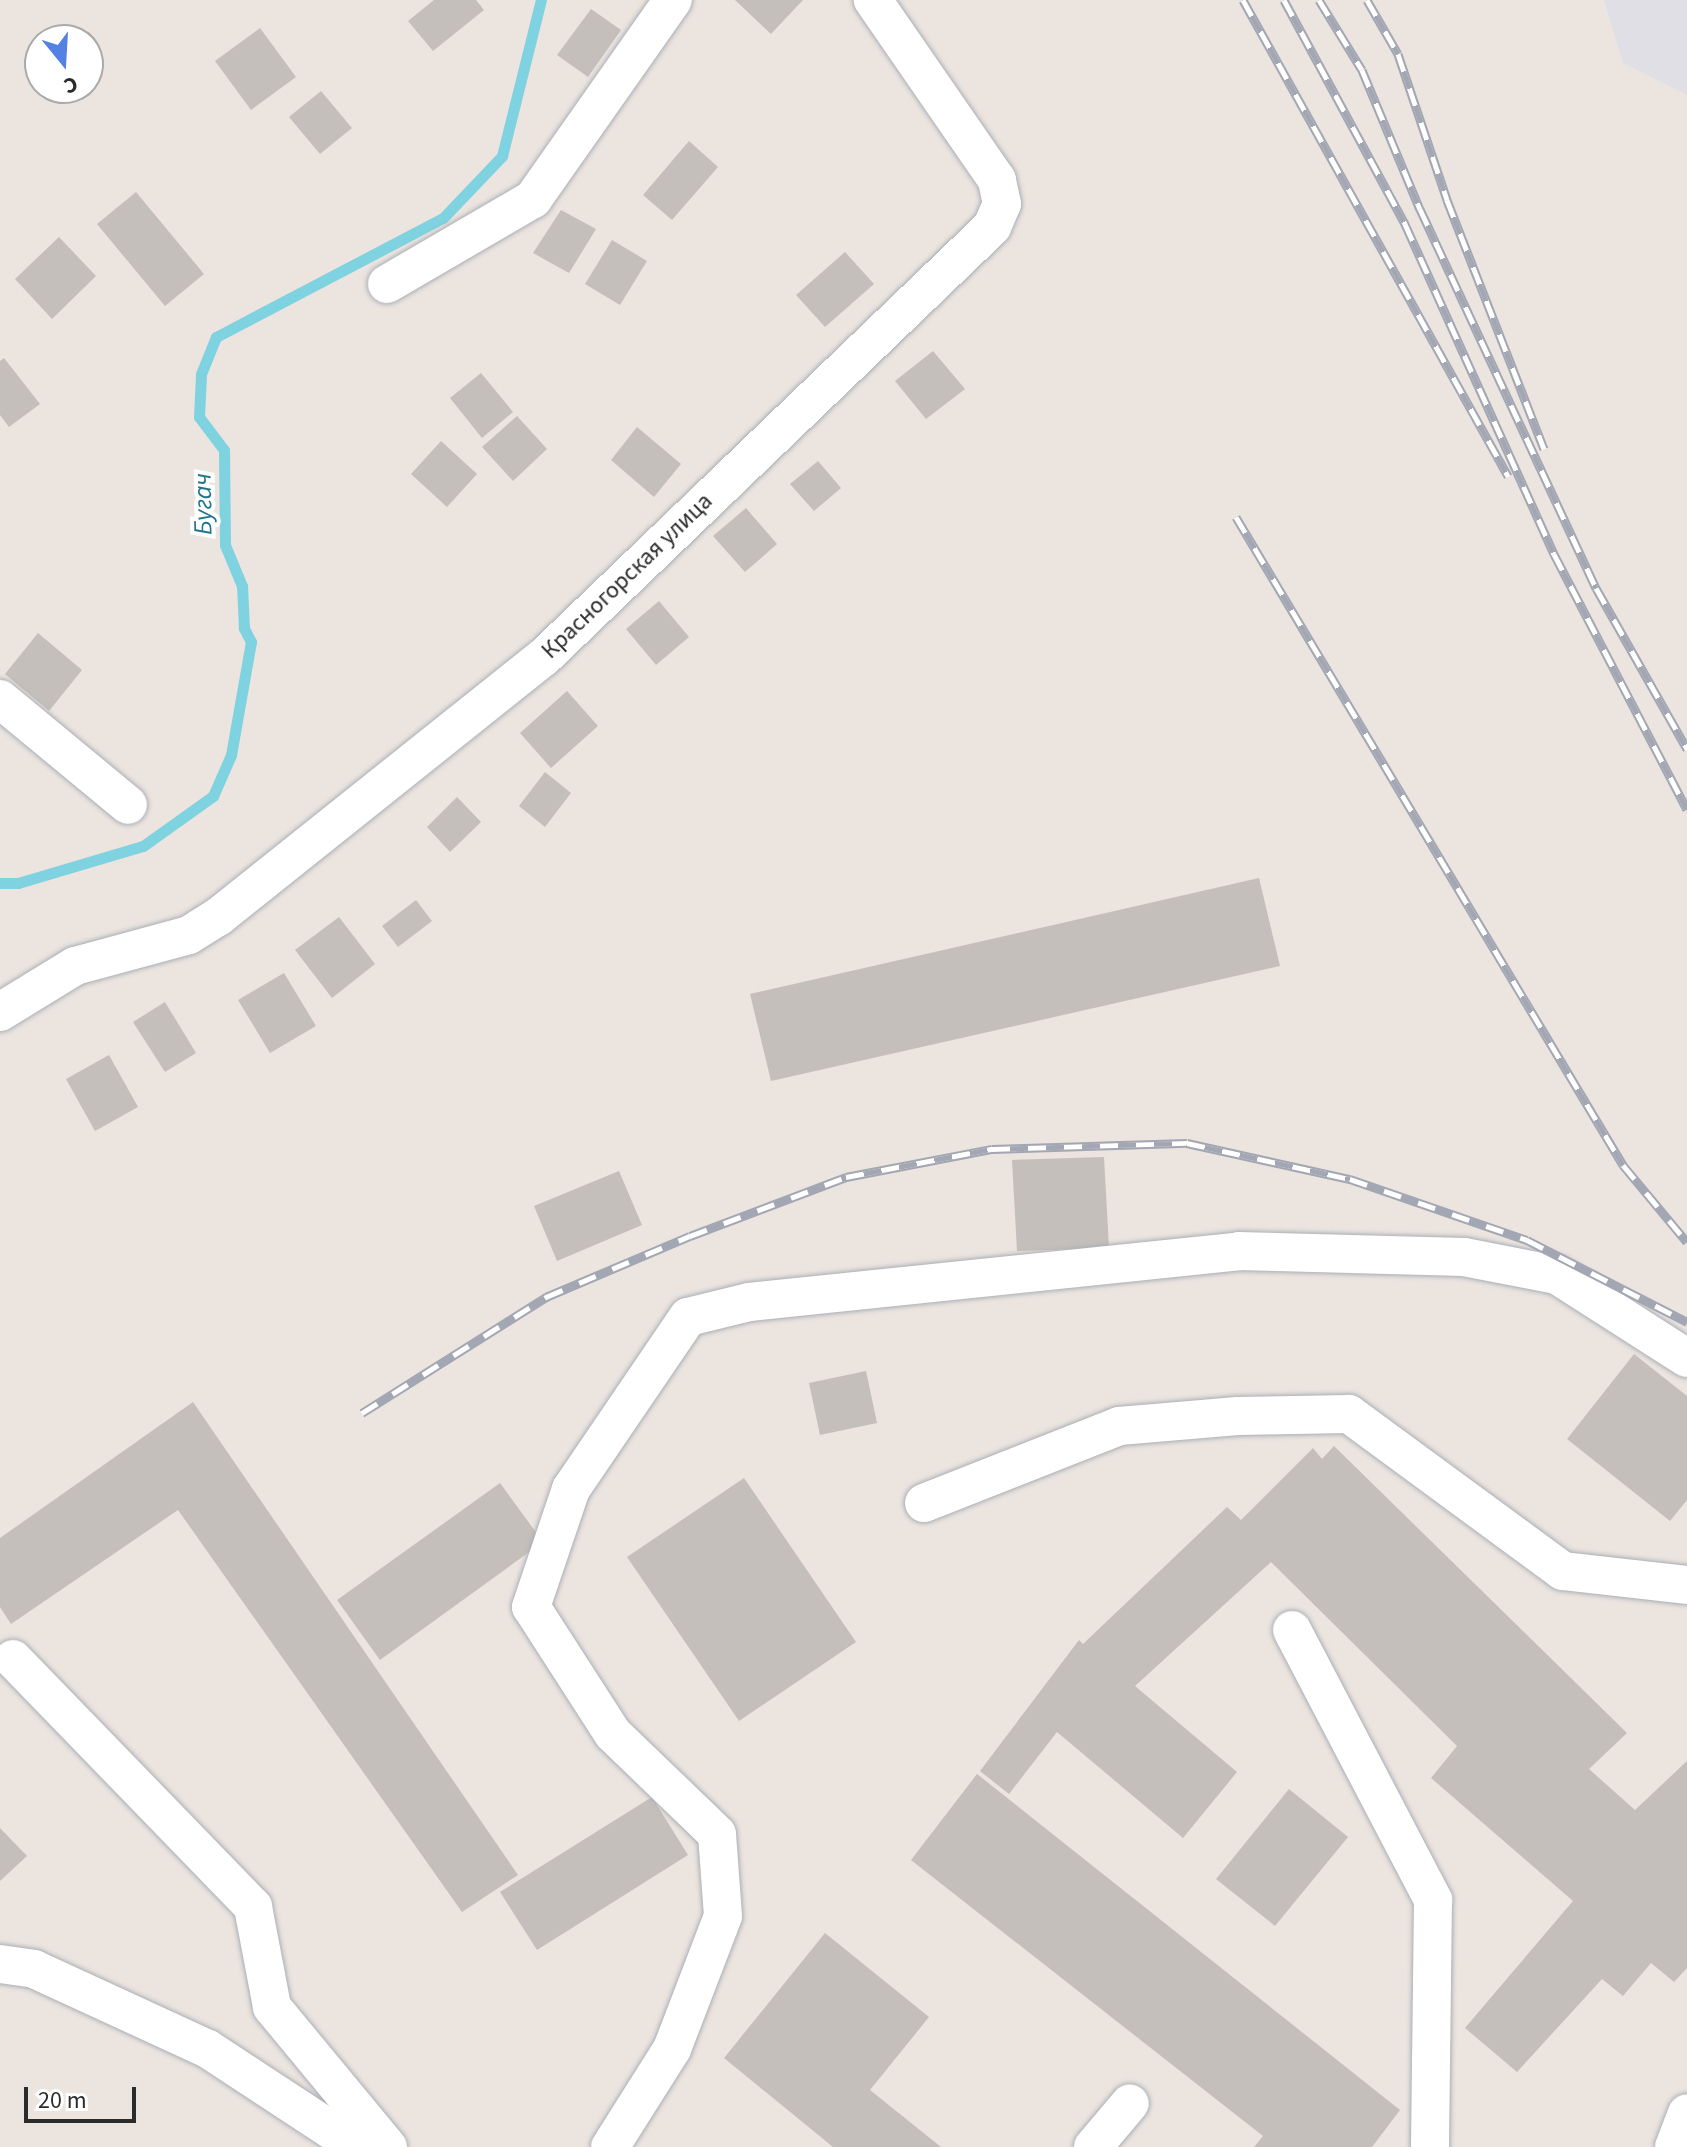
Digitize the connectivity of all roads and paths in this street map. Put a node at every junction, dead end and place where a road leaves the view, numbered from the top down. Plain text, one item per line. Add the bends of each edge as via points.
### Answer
1 (673, 0) edge
2 (873, 0) edge
3 (387, 284) dead end
4 (0, 699) edge
5 (128, 805) dead end
6 (0, 1012) edge
7 (1687, 1358) edge
8 (924, 1503) dead end
9 (1687, 1585) edge
10 (1292, 1630) dead end
11 (13, 1659) dead end
12 (0, 1964) edge
13 (1130, 2103) dead end
14 (1687, 2113) edge
15 (357, 2147) edge
16 (388, 2147) edge
17 (610, 2147) edge
18 (1093, 2147) edge
19 (1430, 2147) edge
20 (1674, 2147) edge

1 - 3 street via 533,199
2 - 6 street, Красногорская улица via 997,180 1002,204 992,227 543,658 218,917 189,935 75,966
4 - 5 street
7 - 17 street via 1557,1275 1464,1257 1239,1251 749,1302 688,1317 571,1489 531,1607 613,1734 717,1834 723,1916 672,2049
8 - 9 street via 1119,1426 1349,1414 1563,1571
10 - 19 street via 1433,1900
11 - 16 street via 253,1907 272,2007
12 - 15 street via 34,1969 208,2049
13 - 18 street
14 - 20 street

